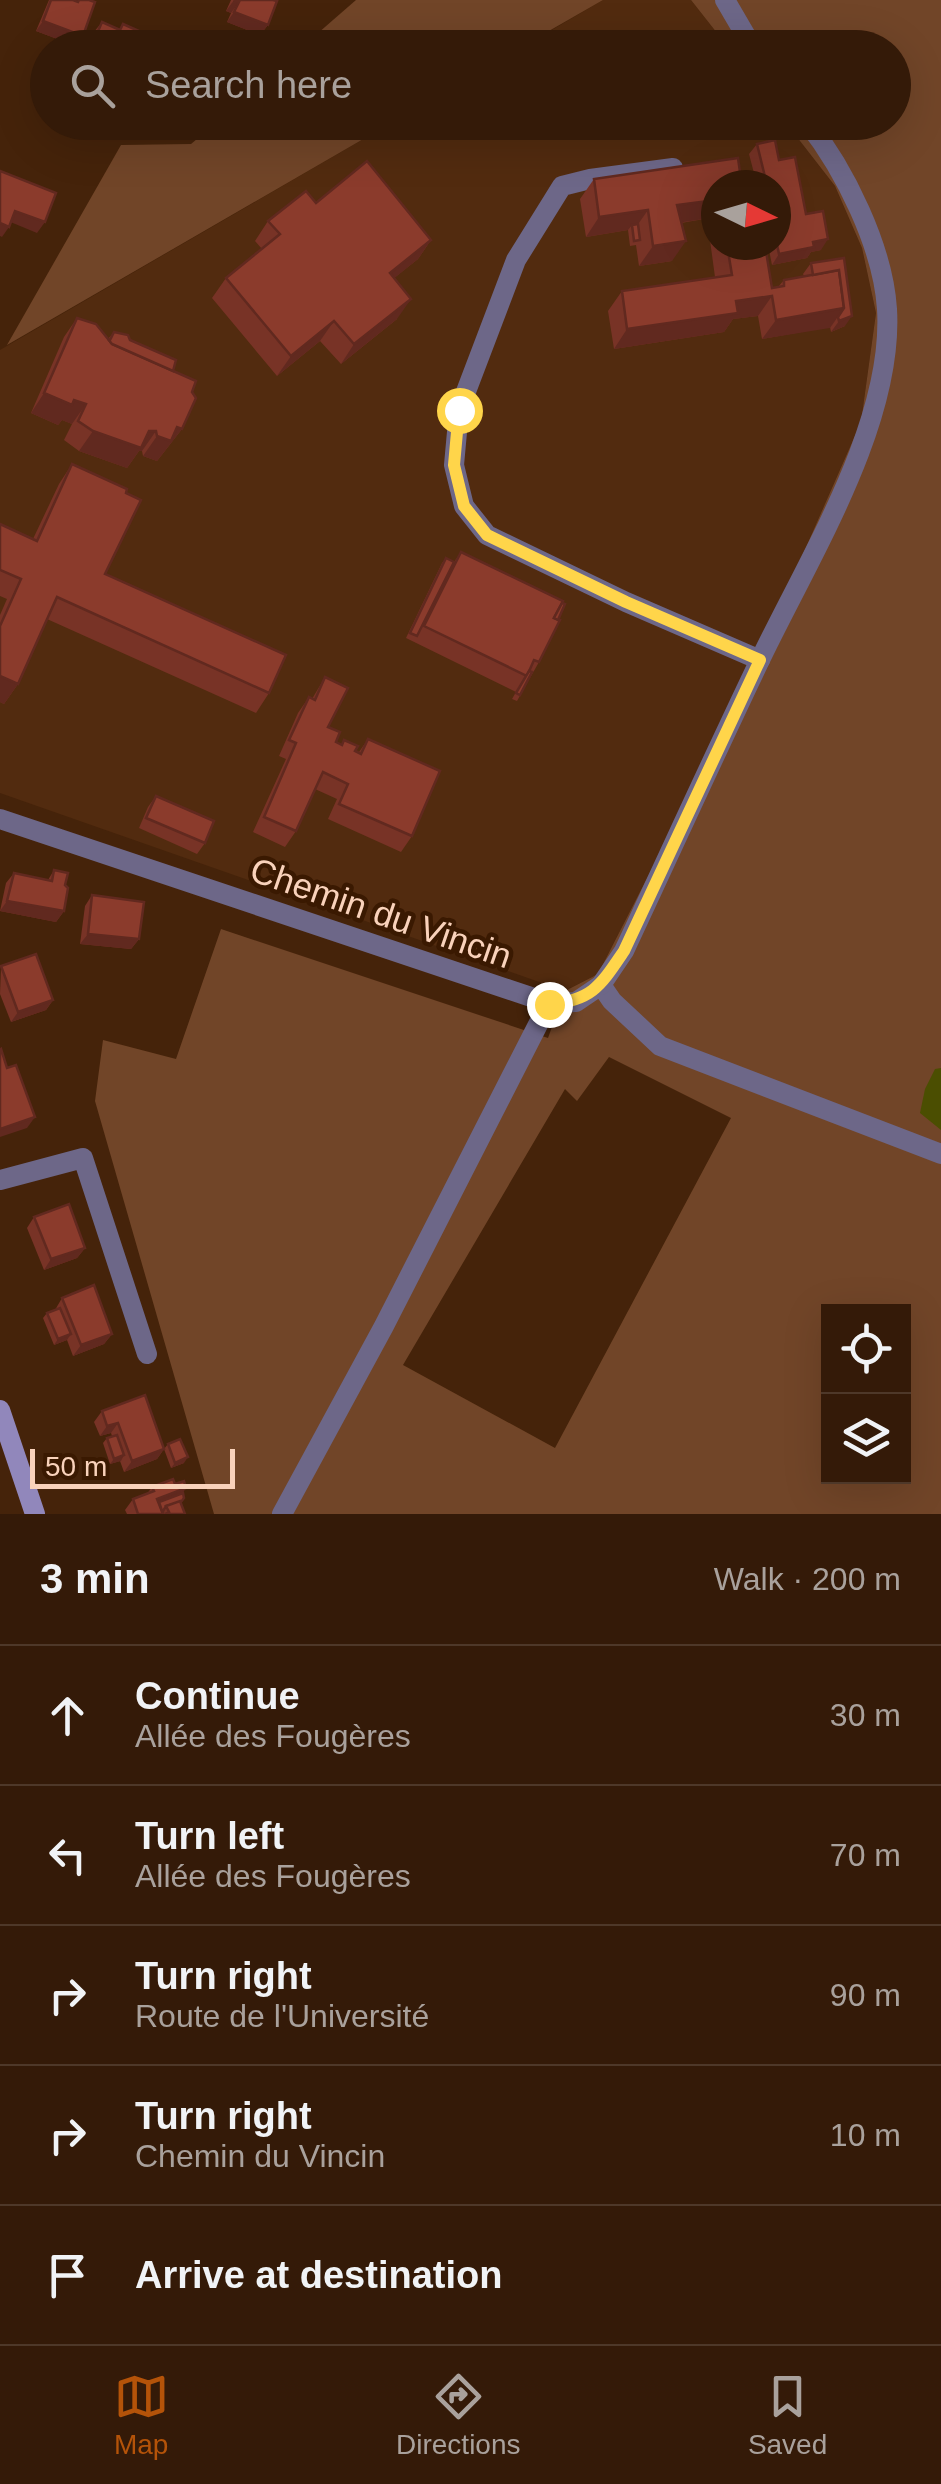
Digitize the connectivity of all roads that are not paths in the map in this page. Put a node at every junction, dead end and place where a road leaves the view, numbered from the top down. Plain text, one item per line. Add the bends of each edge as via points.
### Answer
1 (725, 0) edge
2 (743, 30) edge
3 (821, 140) edge
4 (701, 164) edge
5 (760, 660) junction
6 (0, 818) edge
7 (601, 985) junction
8 (549, 1004) junction
9 (941, 1154) edge
10 (0, 1180) edge
11 (147, 1354) dead end
12 (0, 1410) edge
13 (35, 1514) edge
14 (282, 1514) edge

1 - 2 street
3 - 5 street via 874,244 887,307 885,360 876,405 844,486
4 - 5 street via 562,186 516,260 459,410 454,465 464,506 487,535
5 - 7 street via 624,951
6 - 8 street, Chemin du Vincin
7 - 8 street, Chemin du Vincin via 576,1002
7 - 9 street via 660,1046
8 - 14 street
10 - 11 street via 83,1158
12 - 13 main road

